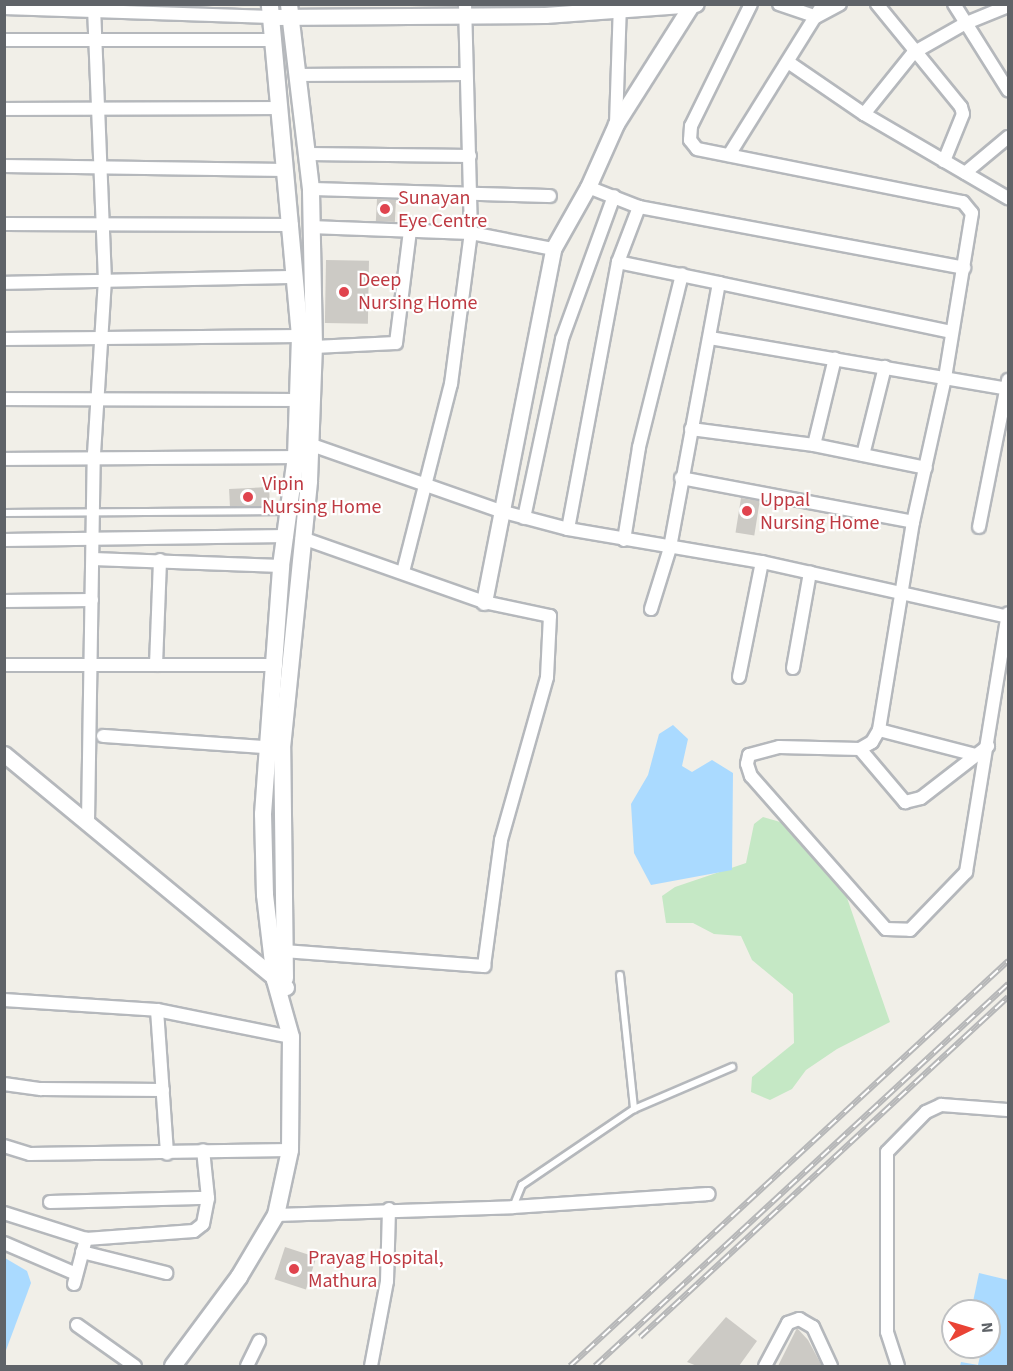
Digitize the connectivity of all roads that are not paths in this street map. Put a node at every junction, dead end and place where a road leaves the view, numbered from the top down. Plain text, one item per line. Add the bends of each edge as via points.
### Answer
1 (751, 4) edge
2 (779, 4) edge
3 (823, 4) edge
4 (840, 4) edge
5 (877, 4) edge
6 (954, 4) edge
7 (693, 5) edge
8 (94, 6) edge
9 (1008, 6) edge
10 (4, 8) edge
11 (289, 9) edge
12 (620, 9) edge
13 (465, 10) edge
14 (545, 10) edge
15 (271, 11) edge
16 (423, 11) edge
17 (816, 17) junction
18 (964, 24) junction
19 (94, 38) junction
20 (4, 40) edge
21 (273, 40) junction
22 (913, 53) junction
23 (788, 62) junction
24 (465, 74) junction
25 (297, 75) junction
26 (1008, 90) edge
27 (280, 108) junction
28 (4, 109) edge
29 (100, 110) junction
30 (864, 114) junction
31 (616, 124) junction
32 (1008, 136) edge
33 (308, 154) junction
34 (729, 155) junction
35 (470, 156) junction
36 (944, 161) junction
37 (4, 166) edge
38 (100, 166) junction
39 (286, 170) junction
40 (965, 173) junction
41 (588, 187) junction
42 (311, 189) junction
43 (472, 191) junction
44 (550, 196) dead end
45 (614, 196) junction
46 (1008, 198) edge
47 (639, 207) junction
48 (4, 224) edge
49 (103, 225) junction
50 (292, 225) junction
51 (310, 227) junction
52 (410, 230) junction
53 (471, 233) junction
54 (553, 249) junction
55 (618, 262) junction
56 (964, 268) junction
57 (682, 274) junction
58 (296, 277) junction
59 (105, 281) junction
60 (719, 283) junction
61 (4, 284) edge
62 (951, 332) junction
63 (300, 336) junction
64 (710, 338) junction
65 (4, 339) edge
66 (101, 340) junction
67 (314, 347) junction
68 (835, 358) junction
69 (885, 367) junction
70 (945, 378) junction
71 (1008, 386) edge
72 (96, 396) junction
73 (4, 399) edge
74 (298, 400) junction
75 (691, 429) junction
76 (309, 444) junction
77 (814, 445) junction
78 (94, 454) junction
79 (863, 455) junction
80 (296, 457) junction
81 (4, 459) edge
82 (926, 468) junction
83 (681, 478) junction
84 (424, 483) junction
85 (288, 511) junction
86 (500, 511) junction
87 (4, 513) edge
88 (93, 513) junction
89 (524, 518) junction
90 (913, 522) junction
91 (979, 527) dead end
92 (568, 529) junction
93 (294, 537) junction
94 (94, 539) junction
95 (4, 540) edge
96 (624, 540) junction
97 (670, 548) junction
98 (93, 559) junction
99 (160, 560) junction
100 (762, 562) junction
101 (281, 566) junction
102 (403, 572) junction
103 (810, 573) junction
104 (901, 593) junction
105 (92, 600) junction
106 (4, 602) edge
107 (484, 602) junction
108 (651, 609) dead end
109 (1008, 616) edge
110 (4, 665) edge
111 (156, 665) junction
112 (276, 665) junction
113 (90, 667) junction
114 (793, 668) dead end
115 (739, 677) dead end
116 (879, 730) junction
117 (103, 736) dead end
118 (988, 746) junction
119 (265, 747) junction
120 (860, 748) junction
121 (4, 754) edge
122 (976, 755) junction
123 (88, 822) junction
124 (284, 951) junction
125 (620, 975) dead end
126 (280, 984) junction
127 (4, 1000) edge
128 (156, 1010) junction
129 (291, 1037) junction
130 (732, 1067) dead end
131 (4, 1084) edge
132 (163, 1090) junction
133 (634, 1109) junction
134 (1008, 1110) edge
135 (4, 1146) edge
136 (203, 1150) junction
137 (290, 1150) junction
138 (167, 1154) junction
139 (709, 1194) dead end
140 (208, 1198) junction
141 (50, 1202) dead end
142 (513, 1207) junction
143 (389, 1209) junction
144 (4, 1213) edge
145 (276, 1215) junction
146 (86, 1239) junction
147 (4, 1243) edge
148 (82, 1252) junction
149 (166, 1273) dead end
150 (77, 1326) dead end
151 (259, 1341) dead end
152 (135, 1366) edge
153 (173, 1366) edge
154 (247, 1366) edge
155 (371, 1366) edge
156 (765, 1366) edge
157 (831, 1366) edge
158 (898, 1366) edge

1 - 34 street via 691,126 690,140 697,149
2 - 17 street
3 - 17 street
4 - 17 street
5 - 22 street
6 - 18 street
7 - 12 street
7 - 31 street
8 - 10 street
8 - 15 street
8 - 19 street
9 - 18 street
11 - 15 street
11 - 16 street
11 - 25 main road
12 - 14 street
12 - 31 street
13 - 14 street
13 - 16 street
13 - 24 street
15 - 21 main road
17 - 23 street
18 - 22 street
18 - 26 street
19 - 20 street
19 - 21 street
19 - 29 street
21 - 27 main road
22 - 30 street
22 - 36 street via 954,96 963,114
23 - 30 street
23 - 34 street
24 - 25 street
24 - 35 street
25 - 33 main road
27 - 29 street
27 - 39 main road
28 - 29 street
29 - 38 street
30 - 36 street
31 - 41 street
32 - 40 street
33 - 35 street
33 - 42 main road
34 - 56 street via 963,202 972,213
35 - 43 street
36 - 40 street
37 - 38 street
38 - 39 street
38 - 49 street
39 - 50 main road
40 - 46 street
41 - 45 street
41 - 54 street
42 - 43 street
42 - 51 main road
43 - 44 street
43 - 53 street
45 - 47 street
45 - 89 street via 562,339
47 - 55 street
47 - 56 street
48 - 49 street
49 - 50 street
49 - 59 street
50 - 58 main road
51 - 52 street
51 - 67 main road
52 - 53 street
52 - 67 street via 396,343
53 - 54 street
53 - 84 street via 451,384
54 - 86 street
55 - 57 street
55 - 92 street
56 - 62 street
57 - 60 street
57 - 96 street via 639,447
58 - 59 street
58 - 63 main road
59 - 61 street
59 - 66 street
60 - 62 street
60 - 64 street
62 - 70 street
63 - 66 street
63 - 74 main road
64 - 68 street
64 - 75 street
65 - 66 street
66 - 72 street
67 - 76 main road
68 - 69 street
68 - 77 street
69 - 70 street
69 - 79 street
70 - 71 street
70 - 82 street
71 - 91 street
72 - 73 street
72 - 74 street
72 - 78 street
74 - 80 main road
75 - 77 street
75 - 83 street
76 - 84 street
76 - 93 main road
77 - 79 street
78 - 80 street
78 - 81 street
78 - 88 street
79 - 82 street
80 - 85 main road
82 - 90 street
83 - 90 street
83 - 97 street
84 - 86 street
84 - 102 street
85 - 88 lane
85 - 93 main road
86 - 89 street
86 - 107 street
87 - 88 lane
88 - 94 street
89 - 92 street
90 - 104 street
92 - 96 street
93 - 94 street
93 - 101 main road
93 - 102 street
93 - 124 main road via 282,748
94 - 95 street
94 - 98 street
96 - 97 street
97 - 100 street
97 - 108 street
98 - 99 street
98 - 105 street
99 - 101 street
99 - 111 street
100 - 103 street
100 - 115 street
101 - 112 main road
102 - 107 street
103 - 104 street
103 - 114 street
104 - 109 street
104 - 116 street
105 - 106 street
105 - 113 street
107 - 124 street via 550,616 547,677 501,840 484,966
109 - 118 street
110 - 113 street
111 - 112 street
111 - 113 street
112 - 119 main road
113 - 123 street
116 - 120 street via 872,741
116 - 122 street
117 - 119 street
118 - 120 street via 966,872 910,930 898,932 886,929 751,776 747,764 749,755 779,747
118 - 122 street
119 - 126 main road via 265,895
120 - 122 street via 905,802 921,798
121 - 123 street
123 - 126 street
124 - 126 main road
125 - 133 lane
126 - 129 main road
127 - 128 street
128 - 129 street
128 - 132 street
129 - 137 main road
130 - 133 lane
131 - 132 street via 40,1089
132 - 138 street
133 - 142 lane via 522,1185
134 - 158 street via 941,1105 926,1112 887,1152 887,1332
135 - 138 street via 30,1154
136 - 137 street
136 - 138 street
136 - 140 street
137 - 145 main road
139 - 142 street
140 - 141 street
140 - 146 street via 198,1230
142 - 143 street
143 - 145 street
143 - 155 street via 387,1281
144 - 146 street
145 - 153 main road via 239,1277
146 - 148 street
147 - 148 street via 75,1279
148 - 149 street
150 - 152 street
151 - 154 street
156 - 157 street via 788,1323 799,1319 813,1327

